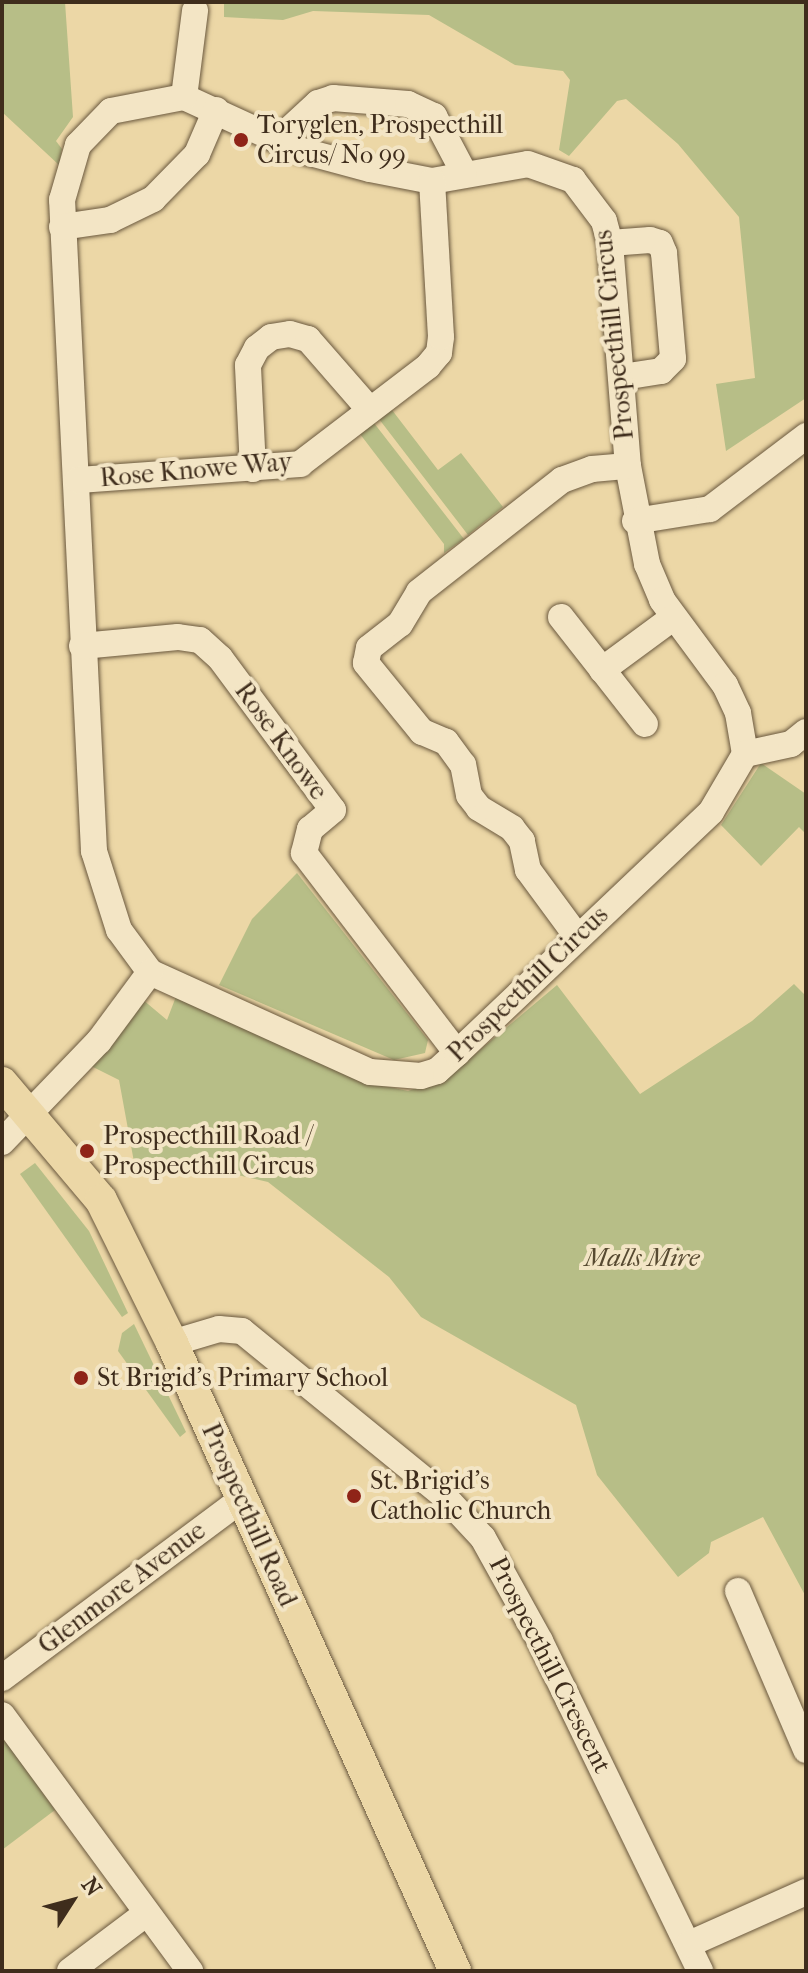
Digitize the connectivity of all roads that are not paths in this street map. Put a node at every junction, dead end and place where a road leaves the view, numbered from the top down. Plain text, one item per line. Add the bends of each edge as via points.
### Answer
1 (195, 11) dead end
2 (184, 97) junction
3 (216, 110) junction
4 (279, 139) junction
5 (464, 173) junction
6 (432, 181) junction
7 (62, 227) junction
8 (610, 243) junction
9 (623, 377) junction
10 (370, 410) junction
11 (806, 436) edge
12 (628, 466) junction
13 (253, 469) junction
14 (78, 480) junction
15 (635, 521) junction
16 (561, 617) dead end
17 (674, 617) junction
18 (82, 646) junction
19 (602, 670) junction
20 (645, 724) dead end
21 (806, 732) edge
22 (745, 754) junction
23 (576, 935) junction
24 (150, 972) junction
25 (457, 1053) junction
26 (2, 1083) edge
27 (30, 1113) junction
28 (2, 1142) edge
29 (172, 1343) junction
30 (242, 1499) junction
31 (738, 1591) dead end
32 (2, 1678) edge
33 (2, 1715) edge
34 (806, 1750) edge
35 (806, 1892) edge
36 (147, 1913) junction
37 (689, 1944) junction
38 (70, 1971) edge
39 (190, 1971) edge
40 (455, 1971) edge
41 (700, 1971) edge

1 - 2 street
2 - 3 street, Prospecthill Circus
2 - 7 street, Prospecthill Circus via 111,111 78,145 62,200
3 - 4 street, Prospecthill Circus
3 - 7 street via 197,154 153,199 110,220
4 - 5 street via 318,103 333,98 408,104 434,116
4 - 6 street, Prospecthill Circus via 370,169
5 - 6 street, Prospecthill Circus
5 - 8 street, Prospecthill Circus via 528,164 563,175 604,221
6 - 10 street, Rose Knowe Way via 439,353
7 - 14 street, Prospecthill Circus
8 - 9 street, Prospecthill Circus
8 - 9 street via 650,240 660,243 664,253 673,359 661,371
9 - 12 street, Prospecthill Circus
10 - 13 street, Rose Knowe Way via 300,464
10 - 13 street via 308,339 290,334 271,337 248,365
11 - 15 street via 710,509
12 - 15 street, Prospecthill Circus
12 - 23 street via 592,469 562,480 419,592 400,624 369,648 366,663 422,732 446,742 463,765 469,795 522,841 528,870
13 - 14 street, Rose Knowe Way
14 - 18 street, Prospecthill Circus
15 - 17 street, Prospecthill Circus via 647,564
16 - 19 street
17 - 19 street
17 - 22 street, Prospecthill Circus via 725,685 738,713
18 - 24 street, Prospecthill Circus via 94,851 119,930
18 - 25 street, Rose Knowe via 178,637 200,640 220,658 333,810 310,829 304,853
19 - 20 street
21 - 22 street via 791,744
22 - 23 street, Prospecthill Circus via 711,812
23 - 25 street, Prospecthill Circus
24 - 25 street, Prospecthill Circus via 370,1072 421,1076 437,1071
24 - 27 street via 99,1041
26 - 27 main road, Prospecthill Road
27 - 28 street
27 - 29 main road, Prospecthill Road via 101,1200
29 - 30 main road, Prospecthill Road
29 - 37 street, Prospecthill Crescent via 219,1329 242,1331 444,1496 483,1538 540,1641
30 - 32 street, Glenmore Avenue
30 - 40 main road, Prospecthill Road
31 - 34 street
33 - 36 street
35 - 37 street
36 - 38 street
36 - 39 street
37 - 41 street, Prospecthill Crescent

